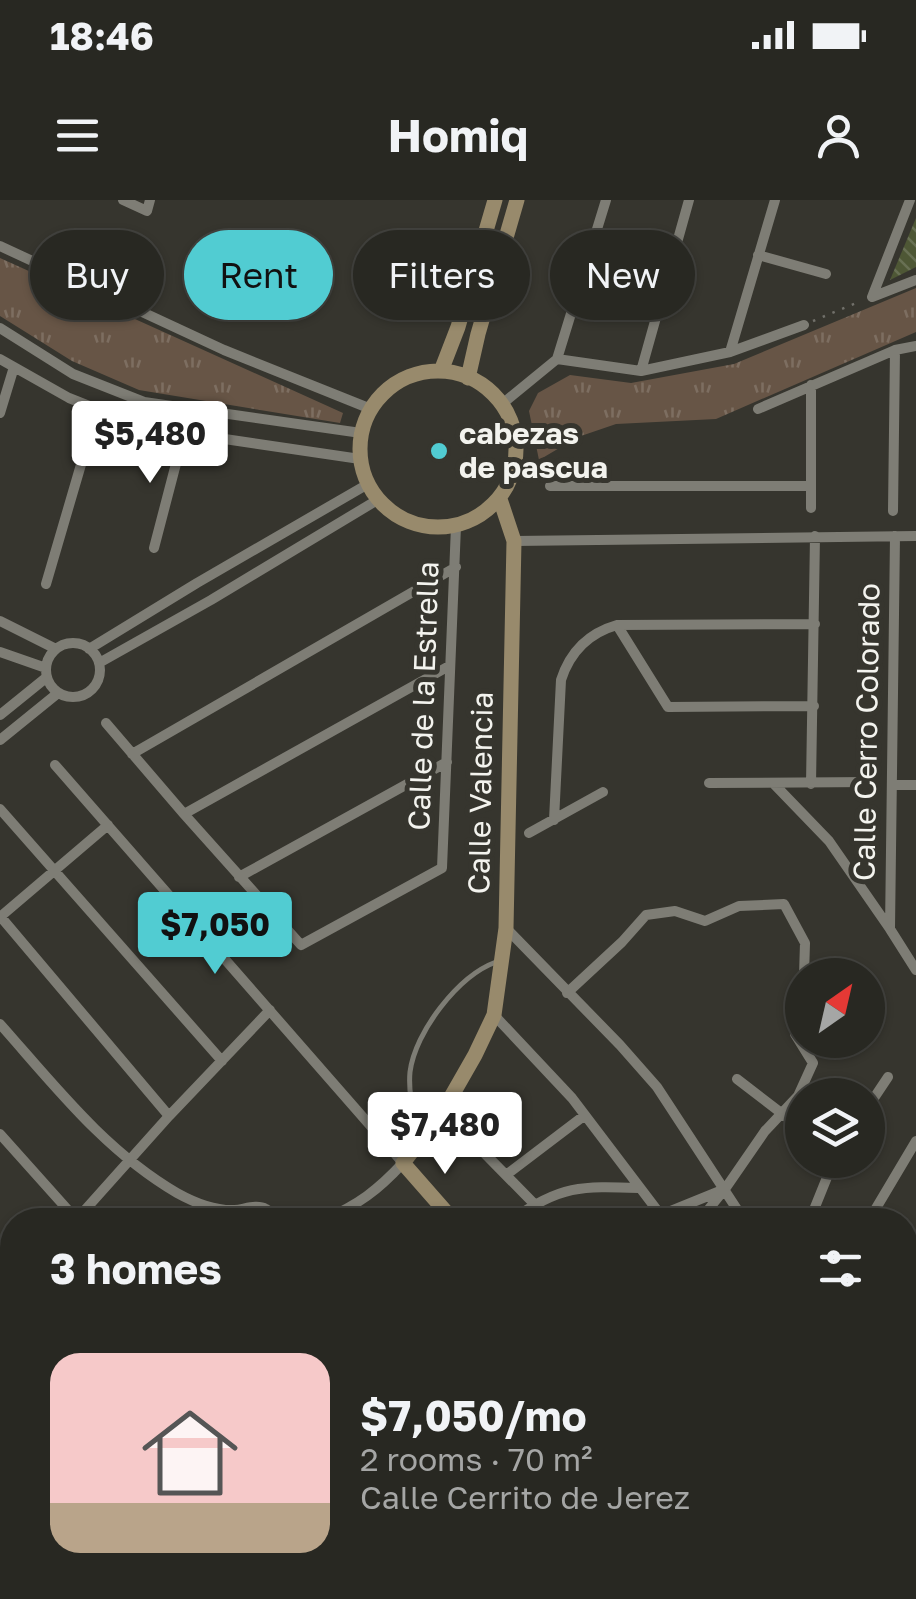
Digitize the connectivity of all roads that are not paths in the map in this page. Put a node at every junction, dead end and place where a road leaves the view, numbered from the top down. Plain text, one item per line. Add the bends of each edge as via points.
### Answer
1 (123, 200) edge
2 (495, 200) edge
3 (517, 200) edge
4 (606, 200) edge
5 (689, 200) edge
6 (775, 200) edge
7 (910, 200) edge
8 (148, 205) edge
9 (0, 246) edge
10 (758, 255) junction
11 (826, 274) dead end
12 (916, 280) edge
13 (804, 324) road end
14 (0, 328) edge
15 (916, 346) edge
16 (895, 350) junction
17 (730, 352) junction
18 (0, 359) edge
19 (557, 360) junction
20 (14, 368) junction
21 (641, 371) junction
22 (441, 372) junction
23 (468, 378) junction
24 (811, 386) junction
25 (502, 404) junction
26 (370, 409) junction
27 (758, 409) dead end
28 (97, 410) junction
29 (0, 413) edge
30 (184, 433) junction
31 (361, 433) junction
32 (360, 459) junction
33 (368, 484) junction
34 (550, 486) dead end
35 (811, 486) junction
36 (379, 499) junction
37 (500, 499) junction
38 (811, 508) dead end
39 (893, 512) dead end
40 (456, 526) junction
41 (815, 536) junction
42 (894, 536) junction
43 (916, 536) edge
44 (514, 541) junction
45 (154, 548) dead end
46 (456, 567) junction
47 (46, 584) dead end
48 (0, 620) edge
49 (815, 624) junction
50 (617, 625) junction
51 (56, 649) junction
52 (89, 649) junction
53 (0, 652) edge
54 (98, 663) junction
55 (449, 666) junction
56 (47, 672) junction
57 (58, 692) junction
58 (814, 706) junction
59 (0, 715) edge
60 (106, 723) dead end
61 (0, 740) edge
62 (132, 754) junction
63 (447, 762) junction
64 (55, 765) dead end
65 (872, 782) dead end
66 (709, 783) dead end
67 (774, 784) junction
68 (812, 784) junction
69 (892, 784) junction
70 (916, 785) edge
71 (603, 792) dead end
72 (0, 809) edge
73 (184, 814) junction
74 (554, 820) junction
75 (108, 825) junction
76 (529, 833) dead end
77 (54, 871) junction
78 (240, 876) junction
79 (0, 917) edge
80 (506, 928) junction
81 (890, 929) junction
82 (805, 958) edge
83 (503, 960) junction
84 (916, 970) edge
85 (567, 993) junction
86 (270, 1010) junction
87 (494, 1015) junction
88 (0, 1024) edge
89 (810, 1058) edge
90 (222, 1062) junction
91 (888, 1077) dead end
92 (737, 1079) dead end
93 (885, 1082) edge
94 (444, 1111) junction
95 (781, 1112) junction
96 (585, 1115) junction
97 (785, 1115) edge
98 (169, 1116) junction
99 (0, 1134) edge
100 (916, 1141) edge
101 (418, 1143) junction
102 (129, 1160) junction
103 (404, 1163) junction
104 (506, 1175) junction
105 (828, 1178) edge
106 (640, 1188) junction
107 (725, 1189) junction
108 (534, 1204) junction
109 (65, 1208) edge
110 (87, 1208) edge
111 (215, 1208) edge
112 (349, 1208) edge
113 (443, 1208) edge
114 (528, 1208) edge
115 (538, 1208) edge
116 (655, 1208) edge
117 (684, 1208) edge
118 (710, 1208) edge
119 (737, 1208) edge
120 (817, 1208) edge
121 (876, 1208) edge

1 - 8 street
2 - 22 street
3 - 23 street
4 - 19 street
5 - 21 street
6 - 10 street
7 - 12 street via 872,297
9 - 26 street
10 - 11 street
10 - 17 street
13 - 17 street
14 - 31 street via 73,374 144,402
15 - 16 street
16 - 24 street
16 - 39 street
17 - 21 street
18 - 20 street
19 - 21 street
19 - 25 street
20 - 28 street
20 - 29 street
22 - 23 street
22 - 26 street via 410,376
23 - 25 street
24 - 27 street
24 - 35 street
25 - 37 street via 517,452
26 - 31 street
28 - 30 street
28 - 47 street
30 - 32 street
30 - 45 street
31 - 32 street
32 - 33 street
33 - 36 street
33 - 52 street
34 - 35 street
35 - 38 street
36 - 40 street via 405,520 430,528
36 - 54 street
37 - 40 street
37 - 44 street, Calle Valencia
40 - 46 street, Calle de la Estrella
41 - 42 street
41 - 44 street
41 - 49 street
42 - 43 street
42 - 69 street, Calle Cerro Colorado
44 - 80 street, Calle Valencia
46 - 55 street, Calle de la Estrella
46 - 62 street
48 - 51 street
49 - 50 street
49 - 58 street
50 - 58 street via 668,707
50 - 74 street via 587,639 567,662
51 - 52 street
51 - 56 street
52 - 54 street
53 - 56 street
54 - 57 street via 94,688 70,697
55 - 63 street, Calle de la Estrella
55 - 73 street
56 - 57 street
56 - 59 street
57 - 61 street
58 - 68 street
60 - 62 street
62 - 73 street
63 - 78 street
63 - 78 street, Calle de la Estrella via 442,868 301,944
64 - 75 street
65 - 68 street
66 - 67 street
67 - 68 street
67 - 81 street via 829,842
69 - 70 street
69 - 81 street, Calle Cerro Colorado
71 - 74 street
72 - 77 street
73 - 78 street
74 - 76 street
75 - 77 street
75 - 86 street
77 - 79 street
77 - 90 street
79 - 98 street
80 - 83 street, Calle Valencia
80 - 85 street
81 - 84 street
82 - 85 street via 805,943 784,904 739,906 704,921 676,911 646,915
83 - 87 street, Calle Valencia
83 - 101 lane via 470,976 420,1041 410,1071
85 - 107 street via 657,1088
86 - 90 street
86 - 103 street
87 - 94 street, Calle Valencia
87 - 96 street
88 - 102 street
89 - 95 street via 798,1096
90 - 98 street
91 - 93 street
92 - 95 street
94 - 101 street, Calle Valencia
94 - 104 street
95 - 97 street
95 - 107 street
96 - 104 street
96 - 106 street
98 - 102 street
99 - 109 street
100 - 121 street
101 - 103 street, Calle Valencia
102 - 110 street
102 - 111 street via 178,1193
103 - 112 street
103 - 113 street
104 - 108 street
105 - 120 street
106 - 108 street via 579,1187
106 - 116 street
107 - 117 street
107 - 118 street
107 - 119 street
108 - 114 street
108 - 115 street

